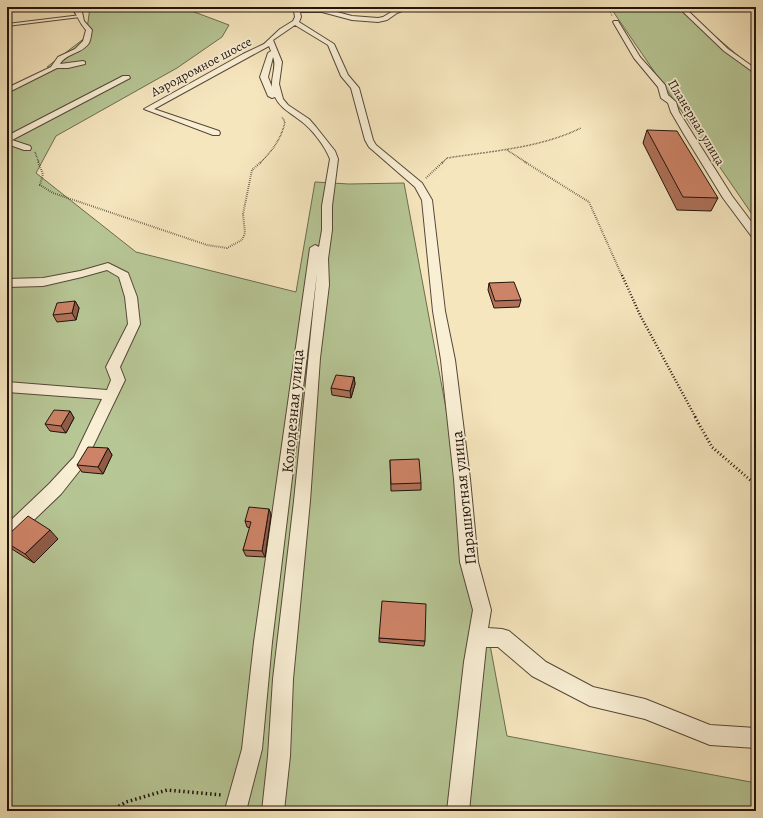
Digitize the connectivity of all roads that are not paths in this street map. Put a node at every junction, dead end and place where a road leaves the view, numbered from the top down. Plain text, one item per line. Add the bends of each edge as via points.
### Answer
1 (74, 7) edge
2 (289, 7) edge
3 (321, 7) edge
4 (409, 7) edge
5 (441, 7) edge
6 (681, 7) edge
7 (474, 8) dead end
8 (297, 10) junction
9 (313, 10) junction
10 (80, 16) junction
11 (296, 22) junction
12 (616, 22) dead end
13 (7, 25) edge
14 (268, 42) junction
15 (83, 63) dead end
16 (56, 66) junction
17 (756, 72) edge
18 (126, 78) dead end
19 (7, 91) edge
20 (277, 107) joint
21 (216, 133) dead end
22 (7, 140) edge
23 (28, 148) road end
24 (756, 235) edge
25 (7, 283) edge
26 (7, 387) edge
27 (111, 395) junction
28 (7, 535) edge
29 (478, 637) junction
30 (756, 738) edge
31 (237, 806) road end
32 (273, 811) edge
33 (458, 811) edge

1 - 10 street
2 - 8 street
3 - 9 street
4 - 9 street via 378,20
5 - 7 lane
6 - 17 street via 726,50
8 - 9 street
8 - 11 street
10 - 13 lane
10 - 16 street via 89,30 86,42 77,50 60,58
11 - 14 street, Аэродромное шоссе
11 - 29 street, Парашютная улица via 331,44 345,76 355,88 373,147 418,185 427,200 462,479 469,562 482,610
12 - 24 street, Планерная улица via 637,58 662,87 664,96 672,102 689,136 728,198
14 - 20 street, Аэродромное шоссе via 271,52 264,76
14 - 21 street, Аэродромное шоссе via 148,109
14 - 32 street, Колодезная улица via 279,62 275,82 282,104 306,121 334,159 327,206 323,285 283,679
15 - 16 street
16 - 19 street
18 - 22 street
20 - 31 street, Колодезная улица via 294,118 308,132 326,159 306,329 263,642 252,749
22 - 23 street
25 - 27 street via 43,282 108,266 124,275 131,297 134,324 113,367 118,380
26 - 27 street
27 - 28 street via 79,461 55,489
29 - 30 street via 502,638 539,669 590,696 645,709 710,735
29 - 33 street, Парашютная улица

